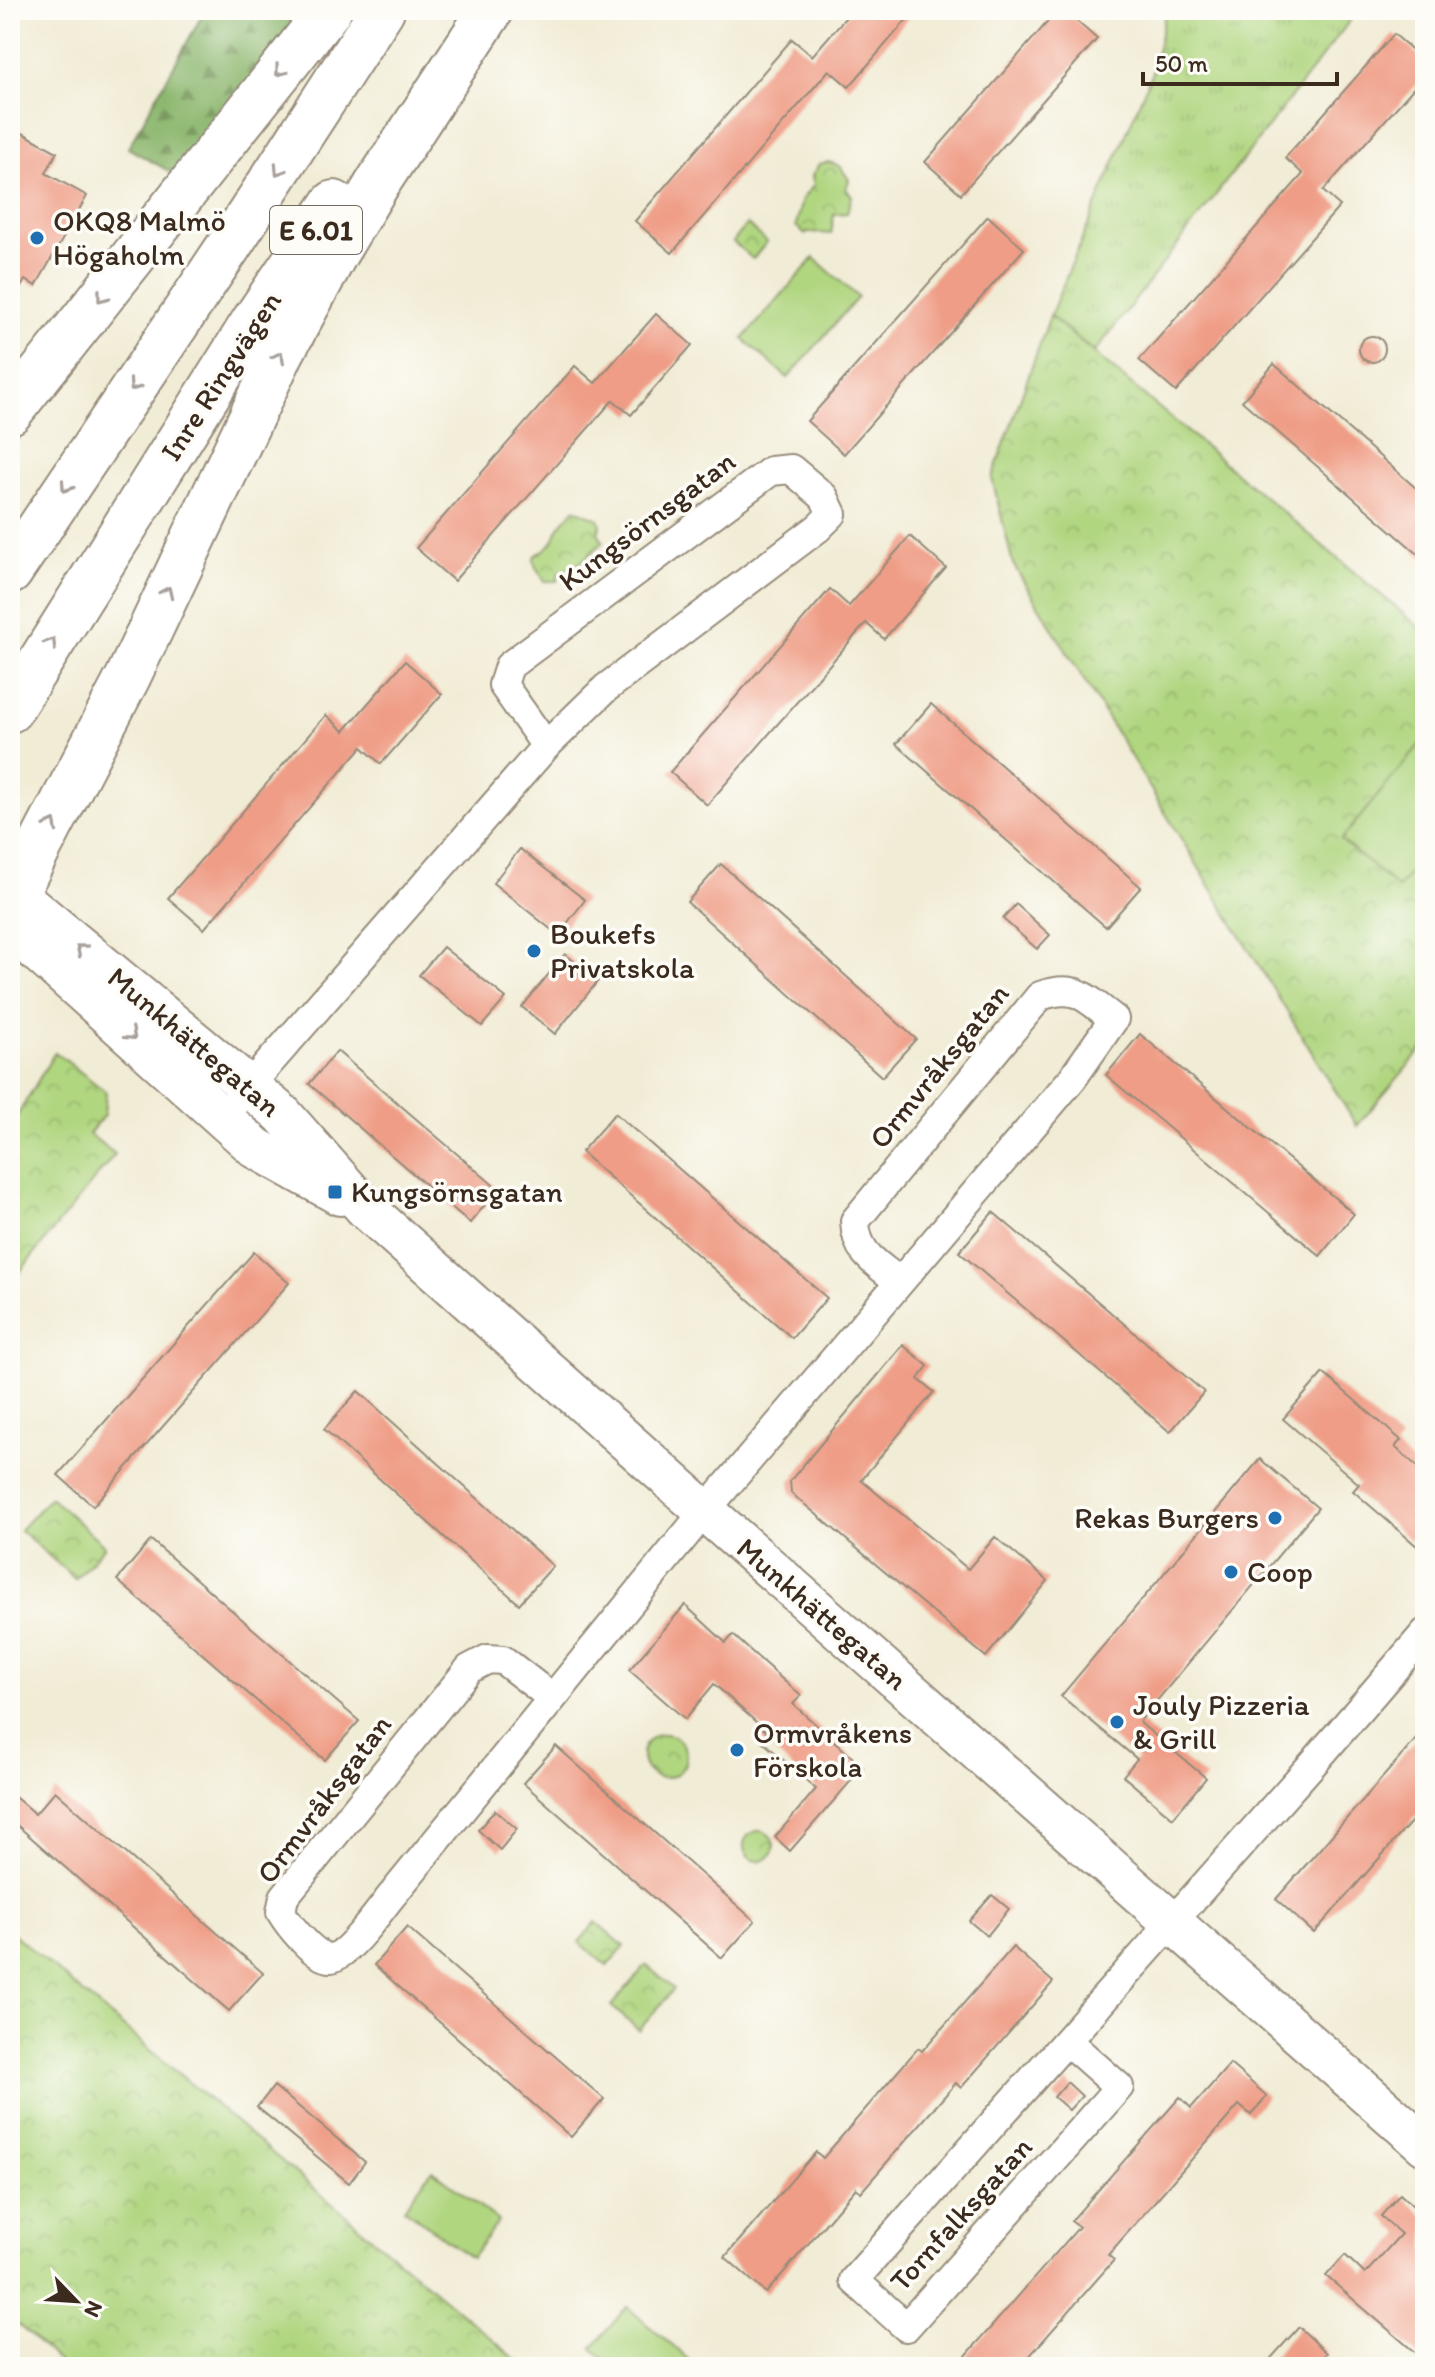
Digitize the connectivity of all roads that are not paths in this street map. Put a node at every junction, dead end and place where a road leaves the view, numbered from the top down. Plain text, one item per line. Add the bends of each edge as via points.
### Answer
1 (329, 10) edge
2 (382, 10) edge
3 (470, 10) edge
4 (491, 10) edge
5 (10, 412) edge
6 (10, 572) edge
7 (10, 710) edge
8 (546, 746) junction
9 (12, 903) edge
10 (249, 1087) junction
11 (222, 1117) junction
12 (365, 1208) junction
13 (900, 1282) junction
14 (705, 1511) junction
15 (1425, 1633) edge
16 (552, 1698) junction
17 (1172, 1922) junction
18 (1067, 2041) junction
19 (1425, 2145) edge

1 -> 5 highway
2 -> 6 highway, E 6.01
7 -> 3 highway, Inre Ringvägen / E 6.01 via 254,321
9 -> 4 highway via 128,677 282,352 379,181
8 - 8 street, Kungsörnsgatan via 606,688 818,528 832,514 824,497 791,469 771,471 509,666 503,685
8 - 10 street, Kungsörnsgatan
10 -> 9 main road, Munkhättegatan
9 -> 11 main road, Munkhättegatan
10 - 11 street, Kungsörnsgatan
10 - 12 main road, Munkhättegatan via 282,1114
11 - 12 main road, Munkhättegatan via 256,1148
12 - 14 main road, Munkhättegatan
13 - 13 street, Ormvråksgatan via 868,1256 856,1239 855,1221 1040,996 1075,991 1114,1019 1072,1079
13 - 14 street, Ormvråksgatan
14 - 16 street, Ormvråksgatan
14 - 17 main road, Munkhättegatan
15 - 17 street, Tornfalksgatan
16 - 16 street, Ormvråksgatan via 503,1660 488,1659 469,1669 284,1897 281,1912 290,1927 322,1957 343,1953
17 - 18 street, Tornfalksgatan
17 - 19 main road, Munkhättegatan
18 - 18 street, Tornfalksgatan via 1119,2087 906,2327 854,2280

